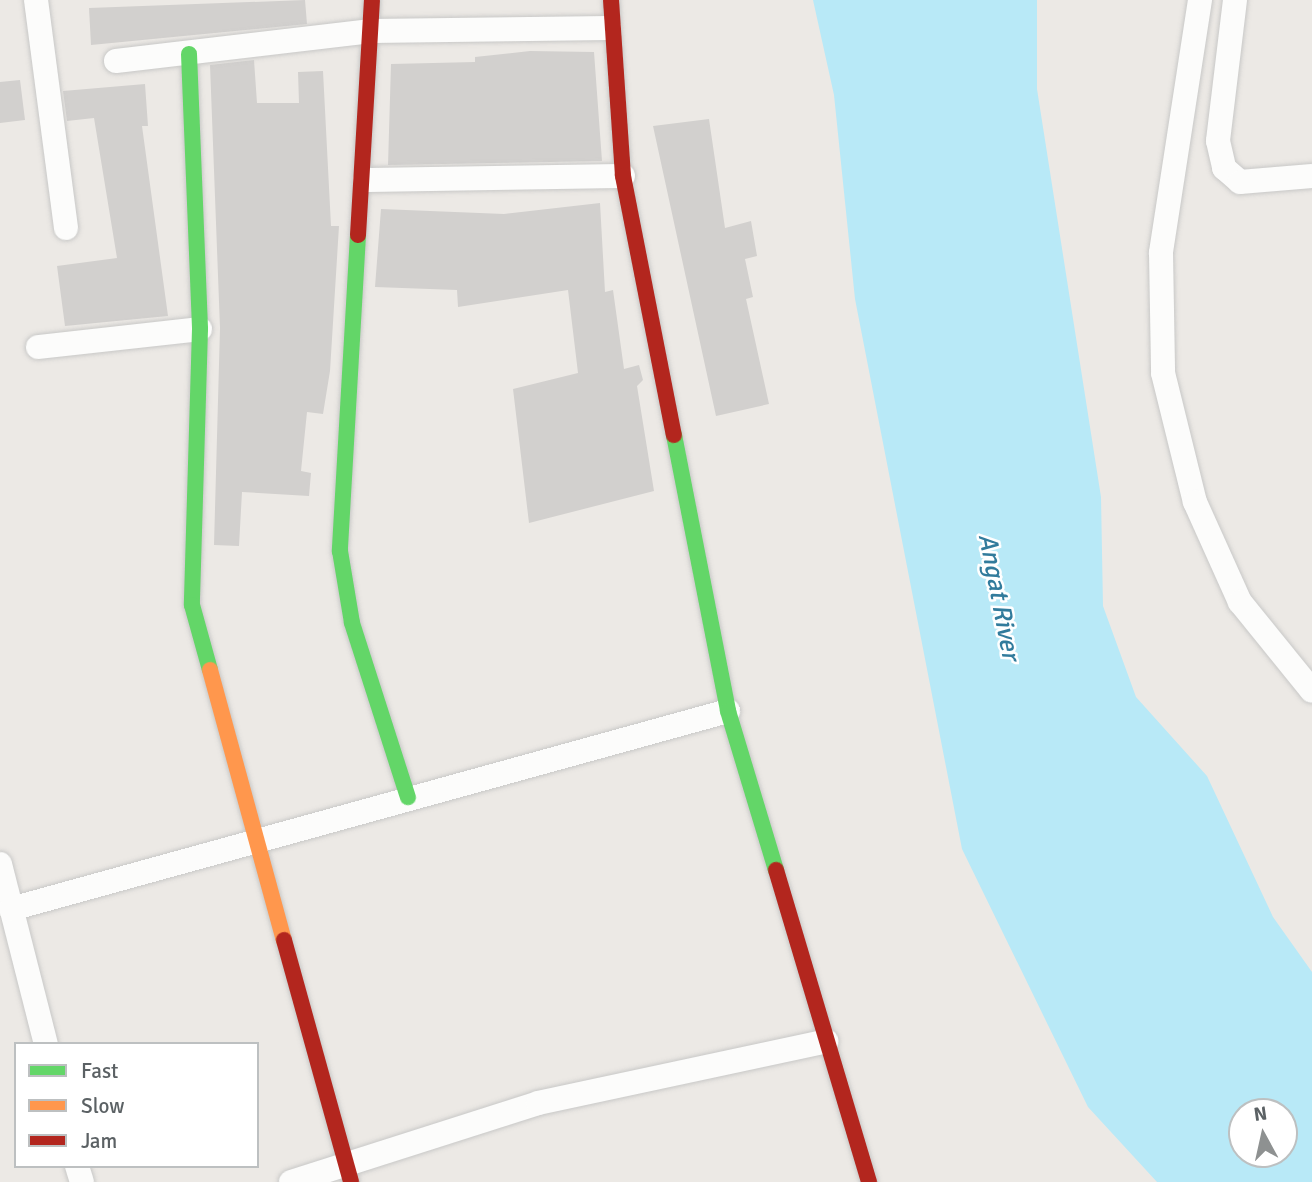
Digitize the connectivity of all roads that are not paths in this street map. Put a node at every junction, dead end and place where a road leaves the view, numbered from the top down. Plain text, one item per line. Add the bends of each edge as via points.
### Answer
1 (36, 0) edge
2 (372, 0) edge
3 (611, 0) edge
4 (1200, 0) edge
5 (1236, 0) edge
6 (609, 27) junction
7 (371, 31) junction
8 (189, 54) junction
9 (116, 61) dead end
10 (623, 176) junction
11 (1312, 176) edge
12 (365, 180) junction
13 (66, 228) dead end
14 (200, 329) junction
15 (38, 347) dead end
16 (1312, 691) edge
17 (728, 711) junction
18 (408, 797) junction
19 (255, 839) junction
20 (0, 864) edge
21 (11, 909) junction
22 (825, 1041) junction
23 (45, 1042) edge
24 (348, 1174) edge
25 (291, 1182) edge
26 (869, 1182) edge

1 - 13 street
2 - 7 street
3 - 6 street
4 - 16 street via 1161,253 1163,373 1195,502 1240,602
5 - 11 street via 1218,141 1224,168 1240,182
6 - 7 street
6 - 10 street
7 - 8 street
7 - 12 street
8 - 9 street
8 - 14 street
10 - 12 street
10 - 17 street
12 - 18 street via 340,551 352,623
14 - 15 street
14 - 19 street via 191,605
17 - 18 street
17 - 22 street
18 - 19 street
19 - 21 street
19 - 24 street
20 - 21 street
21 - 23 street
22 - 24 street via 538,1103
22 - 26 street
24 - 25 street

